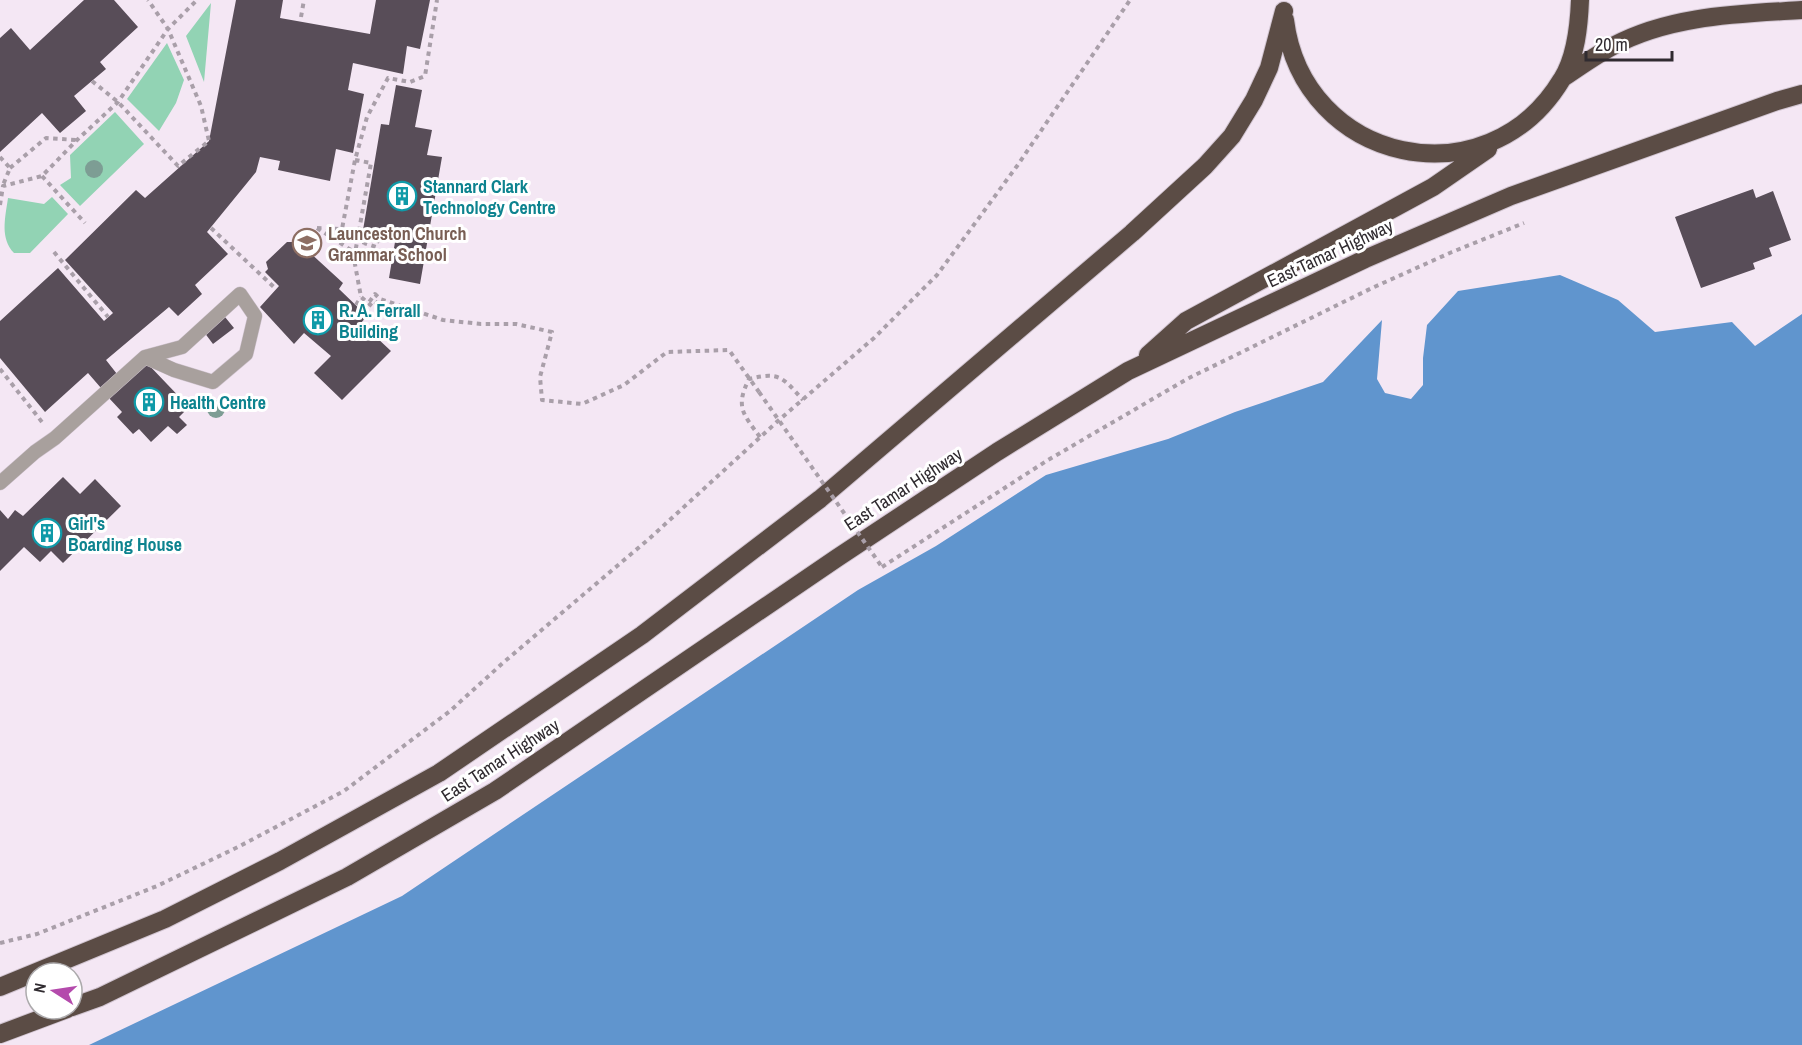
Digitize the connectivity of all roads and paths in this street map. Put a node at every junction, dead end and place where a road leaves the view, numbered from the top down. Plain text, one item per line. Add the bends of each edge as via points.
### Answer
1 (148, 0) edge
2 (197, 0) edge
3 (304, 0) edge
4 (437, 0) edge
5 (1130, 0) edge
6 (1580, 0) edge
7 (1284, 5) edge
8 (1802, 10) edge
9 (301, 17) dead end
10 (168, 29) junction
11 (1563, 78) junction
12 (92, 81) dead end
13 (1802, 94) edge
14 (118, 102) junction
15 (1514, 130) junction
16 (77, 140) junction
17 (0, 157) edge
18 (355, 160) junction
19 (10, 168) junction
20 (42, 176) junction
21 (3, 186) junction
22 (0, 205) edge
23 (85, 222) dead end
24 (1524, 223) dead end
25 (211, 228) dead end
26 (378, 239) dead end
27 (54, 252) dead end
28 (354, 252) junction
29 (354, 259) junction
30 (276, 289) dead end
31 (361, 297) junction
32 (380, 299) junction
33 (368, 303) junction
34 (356, 305) dead end
35 (364, 309) dead end
36 (108, 317) dead end
37 (145, 357) junction
38 (0, 369) edge
39 (1128, 372) junction
40 (749, 378) junction
41 (803, 400) junction
42 (760, 437) junction
43 (55, 438) junction
44 (0, 483) edge
45 (0, 943) edge
46 (0, 987) edge
47 (84, 1003) edge
48 (35, 1021) edge
49 (0, 1034) edge

1 - 10 path
2 - 10 path
3 - 9 path
4 - 18 path via 425,76 410,82 388,78 367,117
5 - 41 path via 937,275 874,338
6 - 11 highway via 1576,35
7 - 15 highway via 1288,38 1299,67 1324,106 1349,129 1379,144 1412,153 1444,154 1465,151
7 - 46 highway, East Tamar Highway via 1269,68 1254,100 1232,136 1205,166 820,499 642,635 439,773 165,919
8 - 11 highway via 1683,21 1615,45
10 - 14 path
10 - 14 path via 201,106 209,141 178,166
11 - 15 highway via 1534,114
12 - 14 path
13 - 39 highway, East Tamar Highway via 1511,196 1365,259
14 - 16 path
15 - 39 highway via 1433,187 1186,321
16 - 19 path via 46,138
16 - 20 path
17 - 19 path
18 - 28 path via 371,163
18 - 28 path via 342,230 317,228
19 - 21 path
20 - 21 path
20 - 23 path
21 - 22 path
24 - 40 path, bridge via 1372,288 1187,379 1048,460 882,567
25 - 30 path
26 - 29 path via 376,247 364,243 364,262
27 - 36 path
28 - 29 path
29 - 31 path
31 - 33 path
31 - 34 path
32 - 33 path via 373,307
32 - 33 path via 375,294
32 - 40 path via 443,320 516,324 552,332 540,377 542,400 582,404 624,385 667,352 729,350
33 - 35 path
37 - 37 lane via 182,347 240,294 255,316 246,354 213,382
37 - 43 lane
38 - 43 path
39 - 47 highway, East Tamar Highway via 957,478 447,820 347,877
40 - 41 path via 784,378
40 - 42 path via 742,392 742,412
41 - 42 path
42 - 45 path via 450,711 344,791 157,886 37,934
43 - 44 lane
48 - 49 highway

